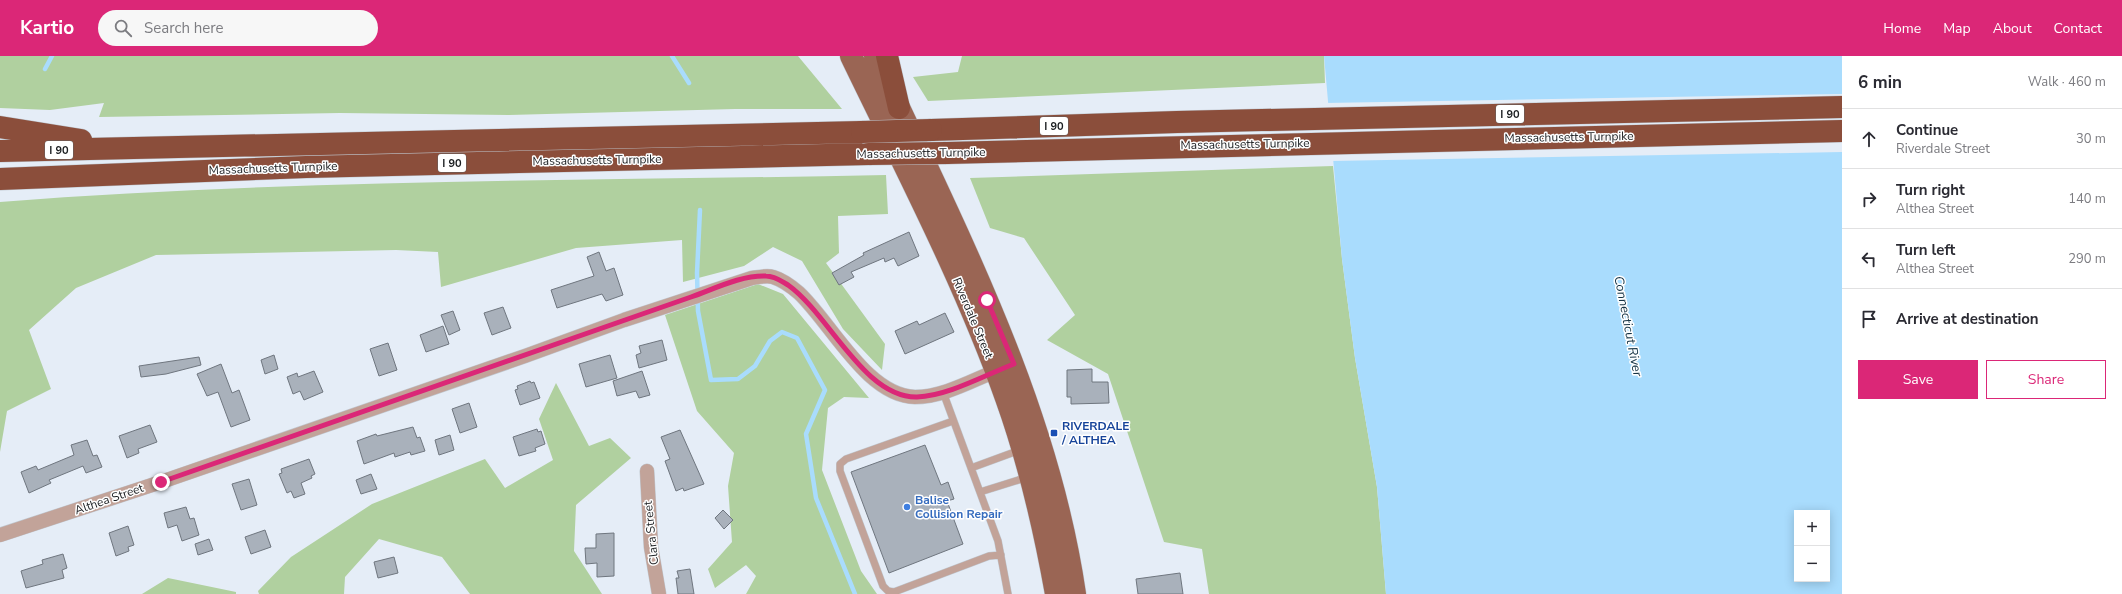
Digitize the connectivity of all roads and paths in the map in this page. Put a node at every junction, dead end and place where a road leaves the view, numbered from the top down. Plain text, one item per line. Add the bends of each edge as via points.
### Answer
1 (851, 56) edge
2 (875, 56) edge
3 (887, 56) edge
4 (1842, 107) edge
5 (899, 108) junction
6 (0, 127) edge
7 (1842, 131) edge
8 (119, 148) junction
9 (0, 151) edge
10 (36, 177) junction
11 (0, 179) edge
12 (0, 182) edge
13 (1005, 368) junction
14 (943, 392) junction
15 (953, 420) junction
16 (1022, 449) junction
17 (971, 468) junction
18 (647, 471) dead end
19 (1030, 476) junction
20 (980, 492) junction
21 (0, 535) edge
22 (1001, 554) junction
23 (659, 594) edge
24 (1008, 594) edge
25 (1056, 594) edge
26 (1076, 594) edge

1 - 13 main road, Riverdale Street via 964,294
2 - 5 main road, Riverdale Street
3 - 5 highway
4 - 8 highway, Massachusetts Turnpike / I 90, bridge
5 - 13 main road, Riverdale Street via 967,255
6 - 8 highway
7 - 10 highway, Massachusetts Turnpike / I 90, bridge via 306,167
8 - 9 highway, Massachusetts Turnpike / I 90
10 - 11 highway, Massachusetts Turnpike / I 90
10 - 12 highway
13 - 14 street, Althea Street
13 - 16 main road, Riverdale Street
13 - 26 main road, Riverdale Street via 1034,420 1056,493
14 - 15 lane
14 - 21 street, Althea Street via 910,397 883,387 857,362 809,303 780,280 766,276 752,278
15 - 17 lane
15 - 22 lane via 846,459 840,464 840,471 883,586 888,591 894,592 989,556
16 - 17 lane
16 - 19 main road, Riverdale Street
17 - 20 lane
18 - 23 street, Clara Street via 651,547
19 - 20 lane
19 - 25 main road, Riverdale Street
20 - 22 lane
22 - 24 lane

